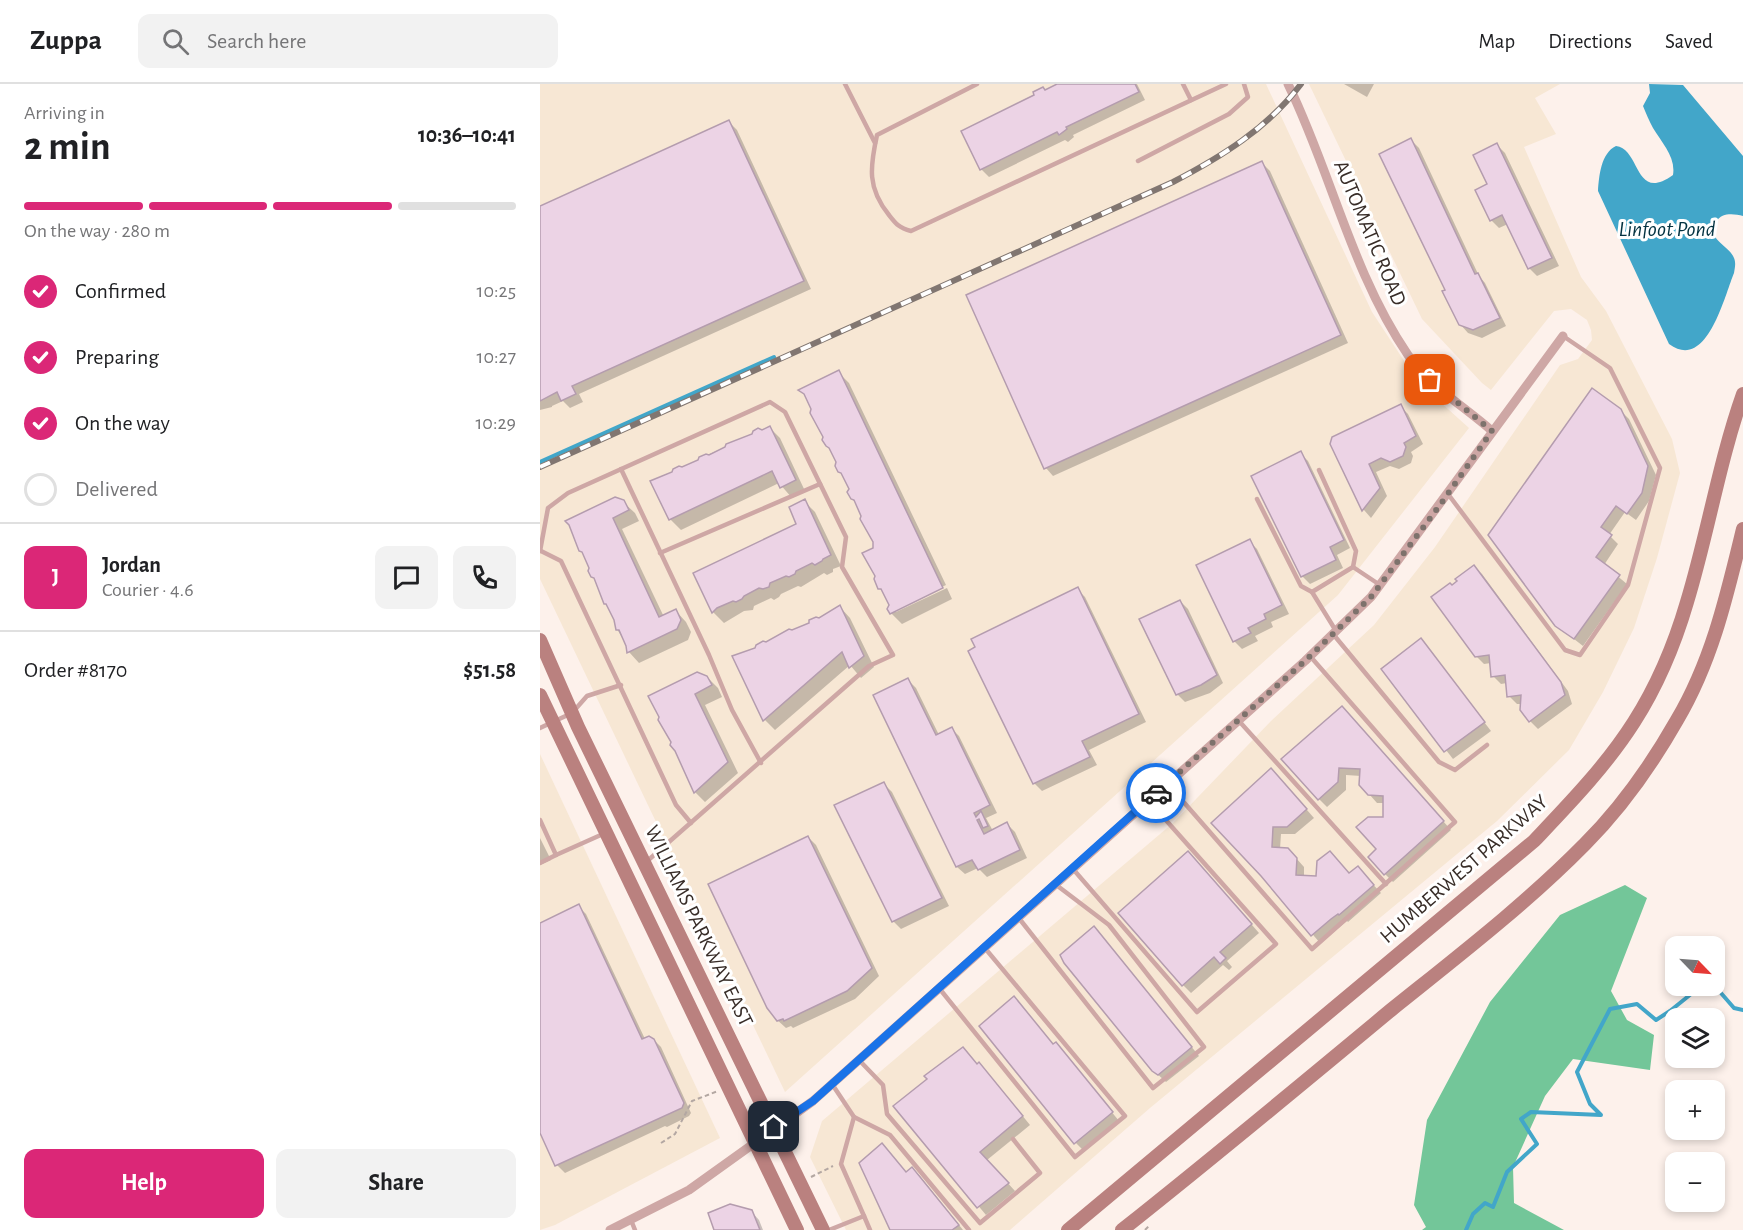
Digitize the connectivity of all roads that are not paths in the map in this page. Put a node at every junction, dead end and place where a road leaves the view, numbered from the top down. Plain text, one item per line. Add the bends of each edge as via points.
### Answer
1 (844, 84) edge
2 (977, 84) edge
3 (1183, 84) edge
4 (1226, 84) edge
5 (1244, 84) edge
6 (1288, 84) edge
7 (1191, 100) junction
8 (876, 143) junction
9 (1138, 161) dead end
10 (1563, 336) joint
11 (1743, 394) edge
12 (1492, 431) junction
13 (621, 469) junction
14 (1319, 470) dead end
15 (820, 484) junction
16 (1448, 494) junction
17 (1257, 499) dead end
18 (1743, 530) edge
19 (540, 551) edge
20 (660, 553) junction
21 (1353, 567) junction
22 (1380, 585) junction
23 (1312, 592) junction
24 (1335, 632) junction
25 (540, 640) edge
26 (1310, 656) junction
27 (621, 685) junction
28 (540, 694) edge
29 (572, 713) junction
30 (1238, 720) junction
31 (546, 724) edge
32 (1487, 745) dead end
33 (760, 763) junction
34 (1167, 783) junction
35 (1148, 800) junction
36 (540, 820) edge
37 (691, 823) junction
38 (606, 833) junction
39 (556, 855) junction
40 (540, 863) edge
41 (645, 864) junction
42 (1072, 868) junction
43 (1055, 884) junction
44 (1386, 884) junction
45 (1018, 917) junction
46 (984, 948) junction
47 (939, 988) junction
48 (859, 1060) junction
49 (832, 1084) junction
50 (854, 1117) junction
51 (774, 1127) junction
52 (1013, 1139) dead end
53 (754, 1142) junction
54 (864, 1216) junction
55 (632, 1220) junction
56 (610, 1230) edge
57 (635, 1230) edge
58 (797, 1230) edge
59 (823, 1230) edge
60 (829, 1230) edge
61 (870, 1230) edge
62 (969, 1230) edge
63 (1068, 1230) edge
64 (1122, 1230) edge

1 - 8 lane
2 - 8 lane via 877,135
3 - 7 lane
4 - 7 lane
5 - 9 lane via 1248,96 1229,114
6 - 12 street, AUTOMATIC ROAD via 1376,301 1409,356 1430,380
7 - 8 lane via 911,231 899,228 878,202 871,176
10 - 12 street
10 - 16 lane via 1610,368 1660,468 1628,585 1580,655 1565,650
11 - 63 main road, HUMBERWEST PARKWAY via 1687,604 1663,668 1633,723 1575,798 1534,841
12 - 16 street
13 - 15 lane via 770,402 785,412
13 - 19 lane via 568,493 548,508
13 - 20 lane
14 - 21 lane via 1356,551
15 - 20 lane
15 - 33 lane via 846,537 842,567 893,655 869,666
16 - 22 street
17 - 23 lane via 1301,586
18 - 64 main road via 1720,619 1682,710 1630,790 1586,843 1483,936
19 - 27 lane via 561,561
20 - 33 lane
21 - 22 lane
21 - 23 lane
22 - 24 street
23 - 24 lane
24 - 26 street
24 - 32 lane via 1439,762 1455,770
25 - 29 main road, WILLIAMS PARKWAY EAST
26 - 30 street
26 - 44 lane via 1455,822
27 - 29 lane via 587,696
27 - 37 lane via 676,805
28 - 31 main road, WILLIAMS PARKWAY EAST
29 - 31 lane
29 - 41 main road, WILLIAMS PARKWAY EAST
30 - 34 street
30 - 44 lane
31 - 38 main road, WILLIAMS PARKWAY EAST
33 - 37 lane
34 - 35 street
34 - 44 lane via 1312,949
35 - 42 street
35 - 42 lane via 1276,944 1197,1012
36 - 39 lane
37 - 41 lane
38 - 39 lane
38 - 53 main road, WILLIAMS PARKWAY EAST
39 - 40 lane
41 - 51 main road, WILLIAMS PARKWAY EAST
42 - 43 street
43 - 45 street
43 - 45 lane via 1109,926 1204,1047 1153,1088
45 - 46 street
46 - 47 street
46 - 47 lane via 1125,1116 1076,1157
47 - 48 street
48 - 49 street
48 - 52 lane via 882,1085 887,1113 980,1223 1040,1173
49 - 50 lane
49 - 51 street
50 - 54 lane via 841,1164
50 - 62 lane via 890,1135
51 - 53 street
51 - 59 main road, WILLIAMS PARKWAY EAST
53 - 55 street via 689,1190
53 - 58 main road, WILLIAMS PARKWAY EAST
54 - 60 lane
54 - 61 lane
55 - 56 street
55 - 57 lane

